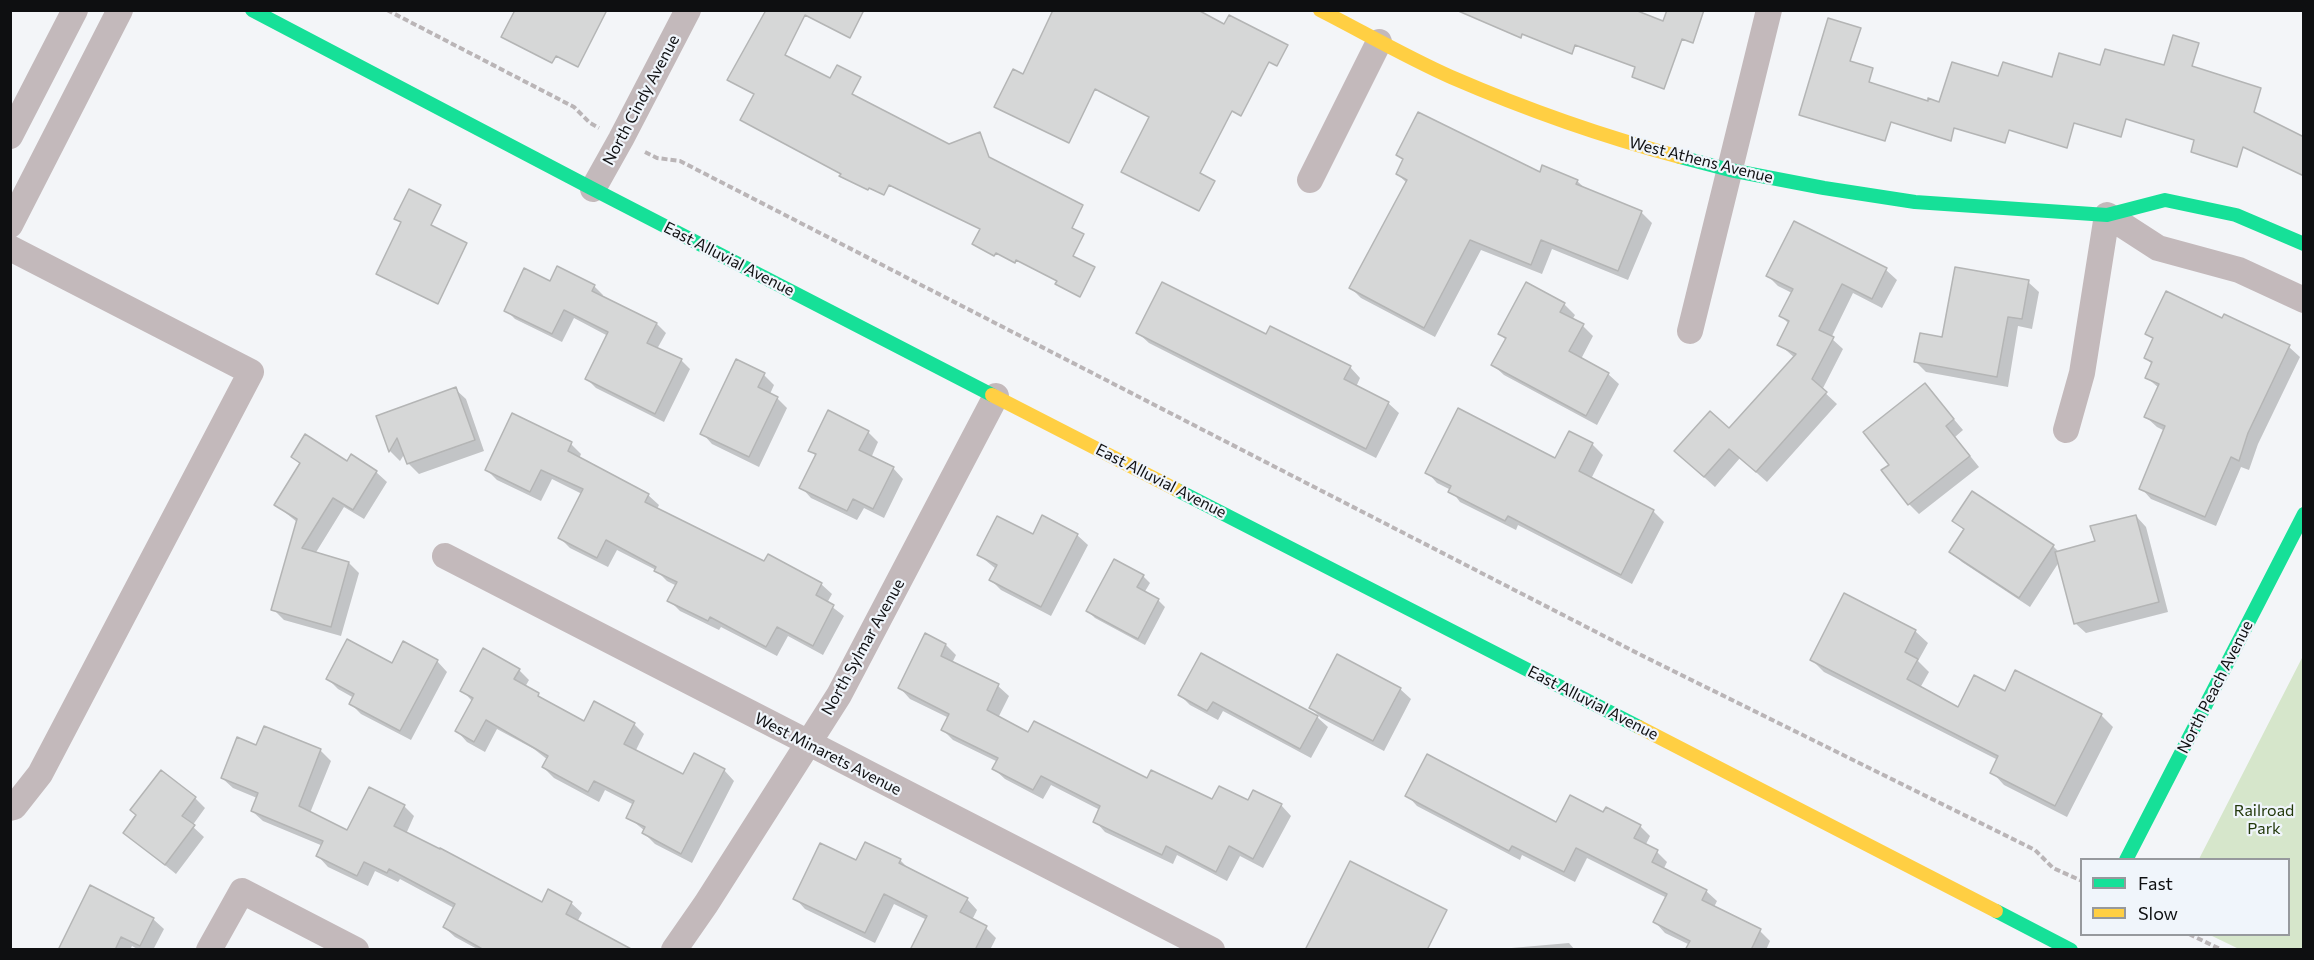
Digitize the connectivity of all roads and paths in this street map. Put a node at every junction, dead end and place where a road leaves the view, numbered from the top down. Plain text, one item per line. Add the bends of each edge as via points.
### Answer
1 (75, 10) edge
2 (120, 10) edge
3 (387, 10) edge
4 (688, 10) edge
5 (1320, 10) edge
6 (1769, 10) edge
7 (258, 12) edge
8 (1379, 42) junction
9 (10, 136) edge
10 (621, 140) junction
11 (1730, 170) junction
12 (1310, 180) dead end
13 (593, 189) junction
14 (2107, 215) junction
15 (10, 225) edge
16 (2304, 244) edge
17 (10, 248) edge
18 (2304, 300) edge
19 (1690, 331) dead end
20 (996, 396) junction
21 (2066, 430) dead end
22 (2304, 514) edge
23 (444, 556) dead end
24 (808, 744) junction
25 (10, 808) edge
26 (2127, 858) edge
27 (2080, 880) edge
28 (2193, 936) edge
29 (2077, 947) edge
30 (209, 950) edge
31 (356, 950) edge
32 (674, 950) edge
33 (1212, 950) edge
34 (2222, 950) edge

1 - 9 street
2 - 15 street
3 - 10 path via 574,107 590,123
4 - 10 street, North Cindy Avenue
5 - 8 street, West Athens Avenue
6 - 11 street
7 - 13 street, East Alluvial Avenue
8 - 11 street, West Athens Avenue via 1449,76 1566,123
8 - 12 street
10 - 13 street, North Cindy Avenue
10 - 27 path via 657,158 680,161 1640,654 2035,850 2053,868
11 - 14 street, West Athens Avenue via 1915,202
11 - 19 street
13 - 20 street, East Alluvial Avenue
14 - 16 street, West Athens Avenue via 2165,200 2236,215
14 - 18 street, West Athens Avenue via 2158,248 2239,270
14 - 21 street via 2082,373
17 - 25 street via 251,372 40,774
20 - 24 street, North Sylmar Avenue via 839,694
20 - 29 street, East Alluvial Avenue
22 - 26 street, North Peach Avenue
23 - 24 street, West Minarets Avenue
24 - 32 street, North Sylmar Avenue
24 - 33 street, West Minarets Avenue
28 - 34 path
30 - 31 street via 242,891

